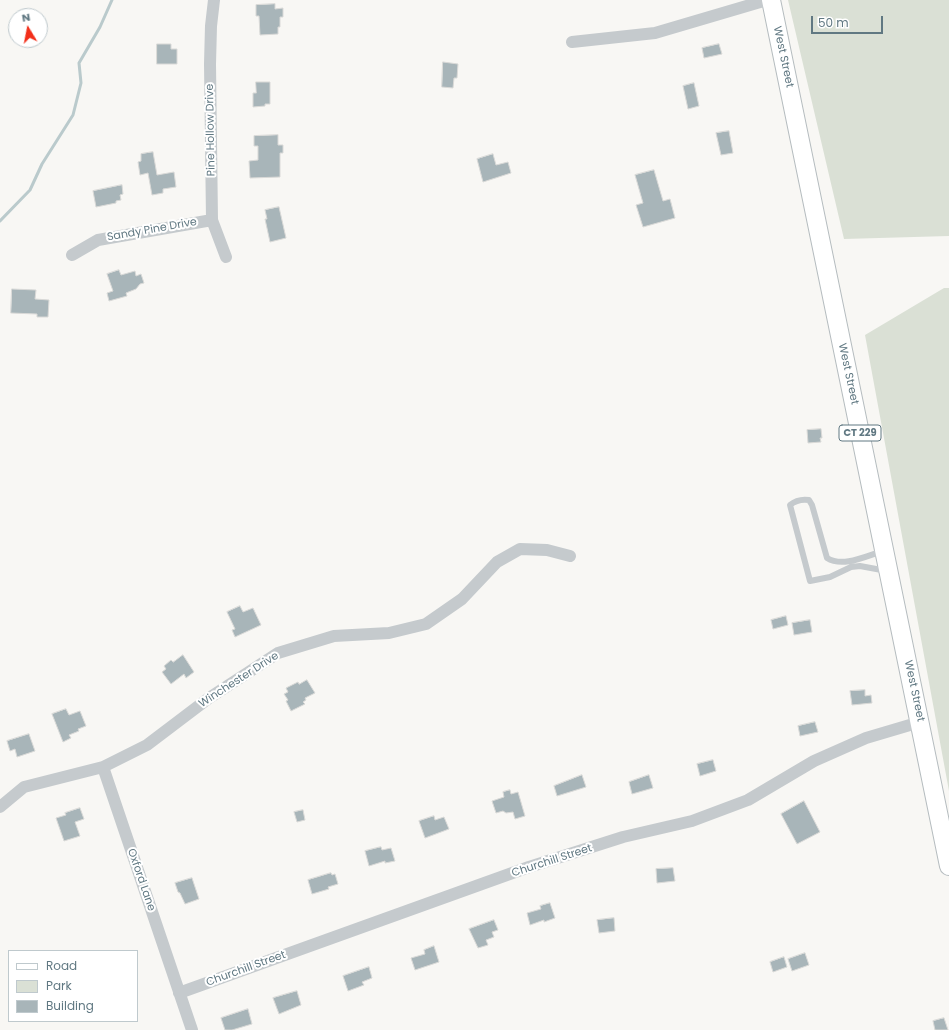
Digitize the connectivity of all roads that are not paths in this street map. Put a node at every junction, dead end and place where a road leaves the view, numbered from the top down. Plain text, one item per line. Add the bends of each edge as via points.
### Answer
1 (214, 0) edge
2 (767, 0) edge
3 (772, 0) edge
4 (572, 42) dead end
5 (212, 220) junction
6 (72, 255) dead end
7 (226, 257) dead end
8 (885, 550) junction
9 (570, 556) dead end
10 (890, 571) junction
11 (920, 722) junction
12 (103, 767) junction
13 (0, 807) edge
14 (949, 866) edge
15 (179, 993) junction
16 (192, 1030) edge

1 - 5 street, Pine Hollow Drive via 210,64
2 - 4 street via 655,33
3 - 8 main road, West Street / CT 229
5 - 6 street, Sandy Pine Drive via 98,240
5 - 7 street, Pine Hollow Drive
8 - 10 main road, West Street / CT 229
8 - 10 lane via 843,562 834,562 827,558 809,500 802,499 790,505 810,581 860,566
9 - 12 street, Winchester Drive via 547,550 520,549 497,562 462,599 426,624 389,633 334,636 278,653 209,698 147,745
10 - 11 main road, West Street / CT 229
11 - 14 main road, West Street / CT 229
11 - 15 street, Churchill Street via 866,738 814,761 748,800 692,821 623,837 529,867
12 - 13 street, Winchester Drive via 24,787
12 - 15 street, Oxford Lane
15 - 16 street, Oxford Lane

